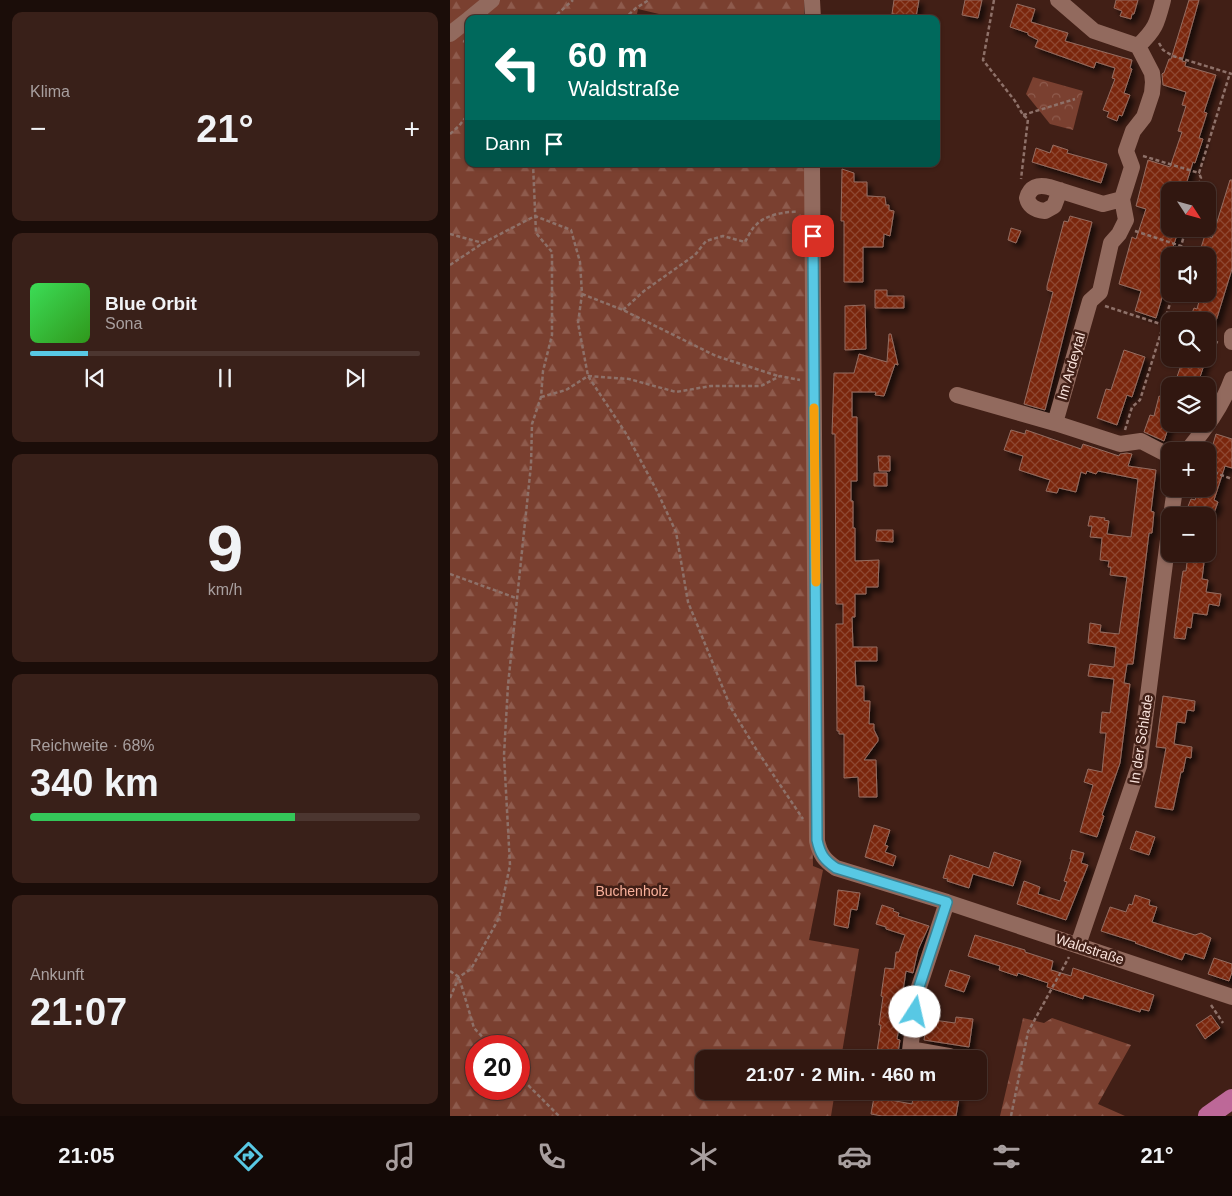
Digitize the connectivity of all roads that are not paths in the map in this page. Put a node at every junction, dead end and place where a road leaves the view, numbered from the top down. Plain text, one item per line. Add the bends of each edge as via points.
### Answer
1 (492, 0) edge
2 (812, 0) edge
3 (1058, 0) edge
4 (1162, 0) edge
5 (474, 15) edge
6 (813, 15) edge
7 (465, 22) edge
8 (450, 34) edge
9 (1138, 46) junction
10 (812, 167) edge
11 (1060, 190) junction
12 (1122, 199) junction
13 (1232, 336) edge
14 (1232, 342) edge
15 (1232, 379) edge
16 (957, 395) dead end
17 (1056, 423) junction
18 (1194, 442) edge
19 (1161, 451) edge
20 (1165, 562) edge
21 (947, 902) junction
22 (1077, 945) junction
23 (1232, 997) edge
24 (910, 1050) edge
25 (1232, 1099) edge
26 (1208, 1116) edge

1 - 5 street
2 - 6 street
3 - 9 street via 1094,31
4 - 9 street via 1153,30
7 - 8 street
9 - 12 street via 1152,73 1152,93 1144,117 1133,131 1126,151 1132,168
10 - 21 street, Waldstraße via 817,840 821,855 836,868
11 - 11 street via 1042,185 1034,187 1026,198 1030,205 1045,211 1054,206
11 - 12 street via 1103,204
12 - 17 street, Im Ardeytal via 1126,216 1124,227 1111,243 1100,292 1090,301
13 - 14 street
15 - 18 street via 1222,403
16 - 17 street
17 - 19 street via 1120,444 1141,441
20 - 22 street, In der Schlade via 1139,766
21 - 22 street, Waldstraße
21 - 24 street via 917,993
22 - 23 street, Waldstraße
25 - 26 main road

